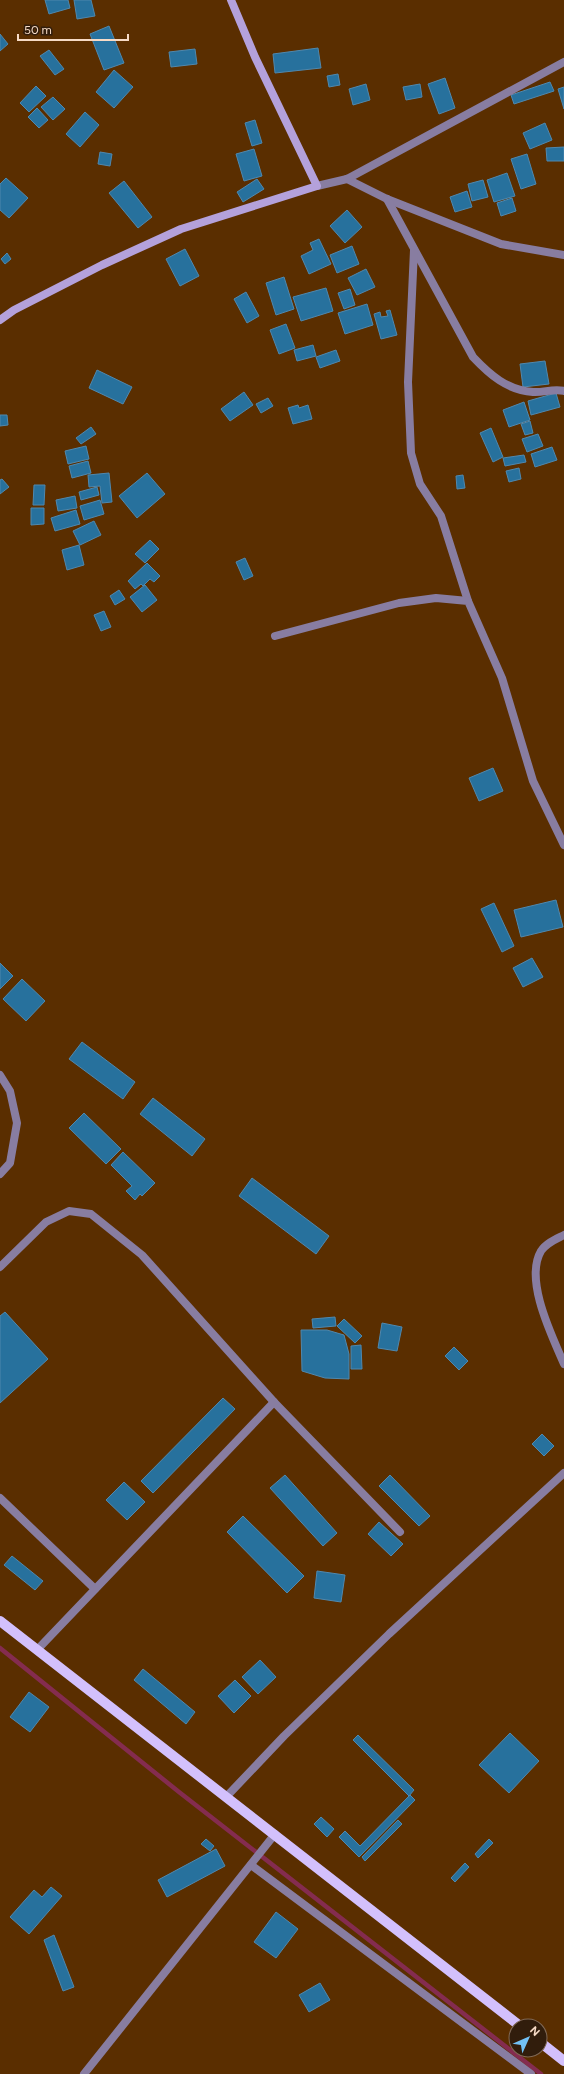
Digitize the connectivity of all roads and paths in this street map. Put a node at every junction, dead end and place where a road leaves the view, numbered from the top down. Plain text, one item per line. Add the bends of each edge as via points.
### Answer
1 (231, 0) edge
2 (564, 62) edge
3 (347, 179) junction
4 (317, 186) junction
5 (386, 200) junction
6 (414, 250) junction
7 (564, 255) edge
8 (0, 320) edge
9 (564, 391) edge
10 (468, 601) junction
11 (275, 636) dead end
12 (564, 845) edge
13 (0, 1075) edge
14 (0, 1174) edge
15 (564, 1236) edge
16 (0, 1267) edge
17 (564, 1364) edge
18 (274, 1402) junction
19 (564, 1473) edge
20 (0, 1498) edge
21 (400, 1532) dead end
22 (95, 1589) junction
23 (0, 1622) edge
24 (36, 1650) junction
25 (226, 1796) junction
26 (275, 1834) junction
27 (251, 1865) junction
28 (510, 2018) edge
29 (548, 2048) edge
30 (564, 2061) edge
31 (84, 2074) edge
32 (531, 2074) edge

1 - 4 street via 255,58
2 - 3 street
3 - 4 street
3 - 5 street
4 - 8 street via 181,229 102,265 14,310
5 - 6 street
5 - 7 street via 501,244
6 - 9 street via 473,357 491,377 533,392
6 - 10 street via 408,382 411,453 420,484 441,516
10 - 11 street via 436,598 399,603
10 - 12 street via 502,678 533,781
13 - 14 street via 10,1091 17,1123 10,1163
15 - 17 street via 552,1240 542,1250 536,1267 537,1293
16 - 18 street via 46,1222 69,1211 91,1214 142,1255
18 - 21 street
18 - 22 street
19 - 25 street via 389,1634
20 - 22 street
22 - 24 street
23 - 24 main road
24 - 25 main road
25 - 26 main road
26 - 27 street
26 - 28 main road
27 - 31 street
27 - 32 street
29 - 30 main road

